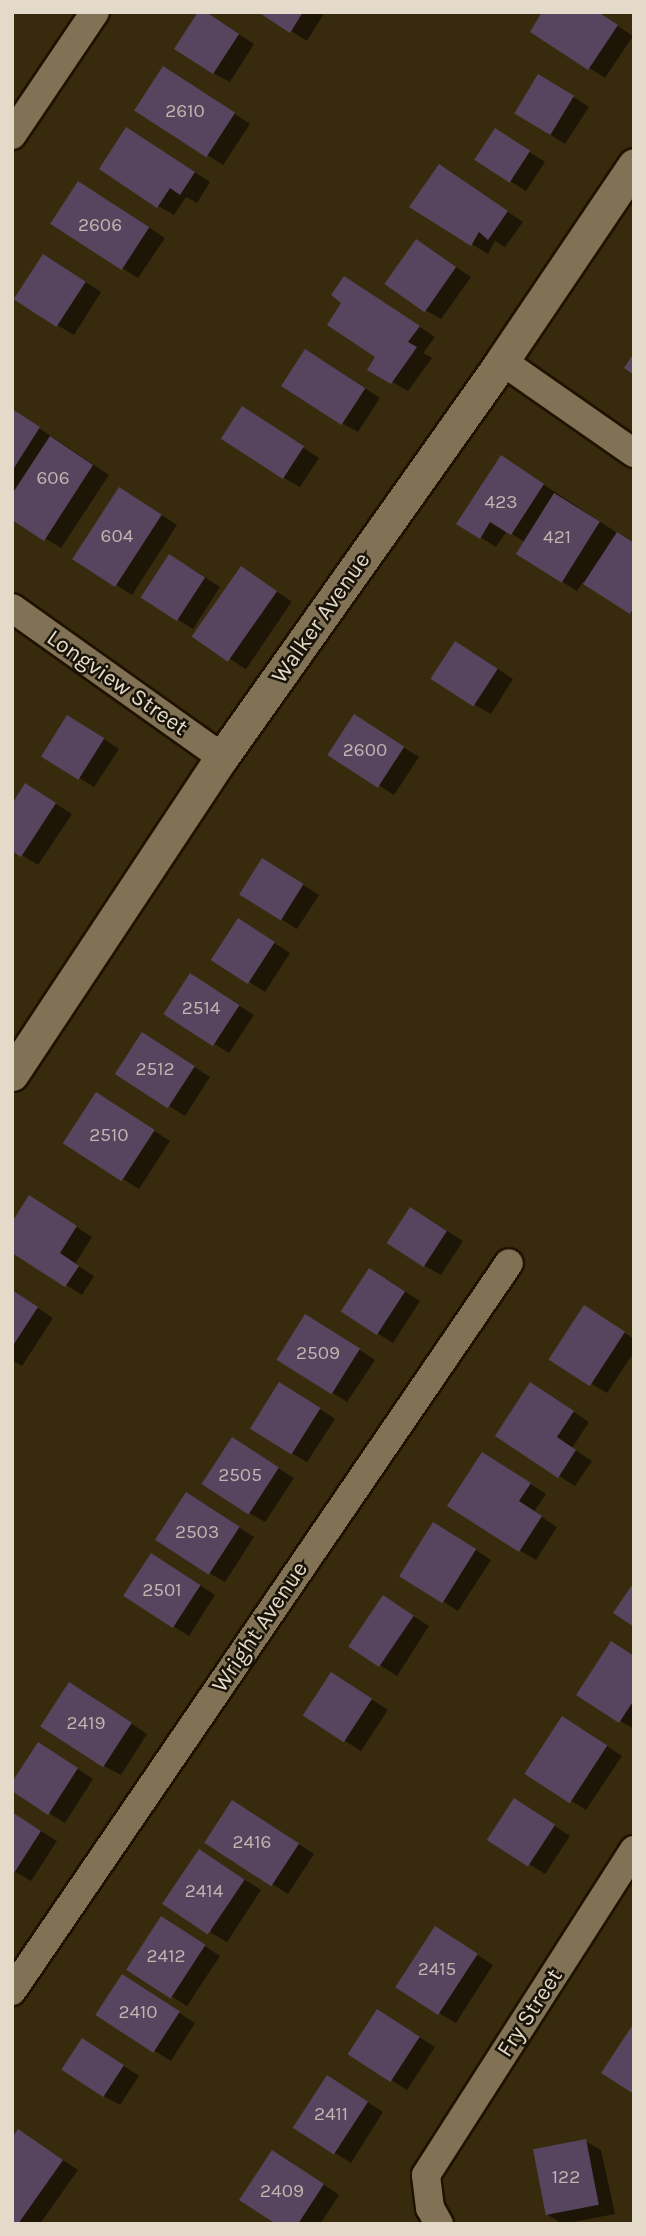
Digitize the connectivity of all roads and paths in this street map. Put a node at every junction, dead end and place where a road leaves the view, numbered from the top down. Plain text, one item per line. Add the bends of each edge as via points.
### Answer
1 (95, 12) edge
2 (12, 135) edge
3 (634, 165) edge
4 (502, 361) junction
5 (634, 453) edge
6 (12, 608) edge
7 (222, 757) junction
8 (12, 1074) edge
9 (509, 1263) dead end
10 (634, 1850) edge
11 (12, 1991) edge
12 (439, 2224) edge

1 - 2 street
3 - 4 street, Walker Avenue
4 - 5 street
4 - 7 street, Walker Avenue
6 - 7 street, Longview Street
7 - 8 street, Walker Avenue
9 - 11 street, Wright Avenue
10 - 12 street, Fry Street via 426,2175 430,2208

